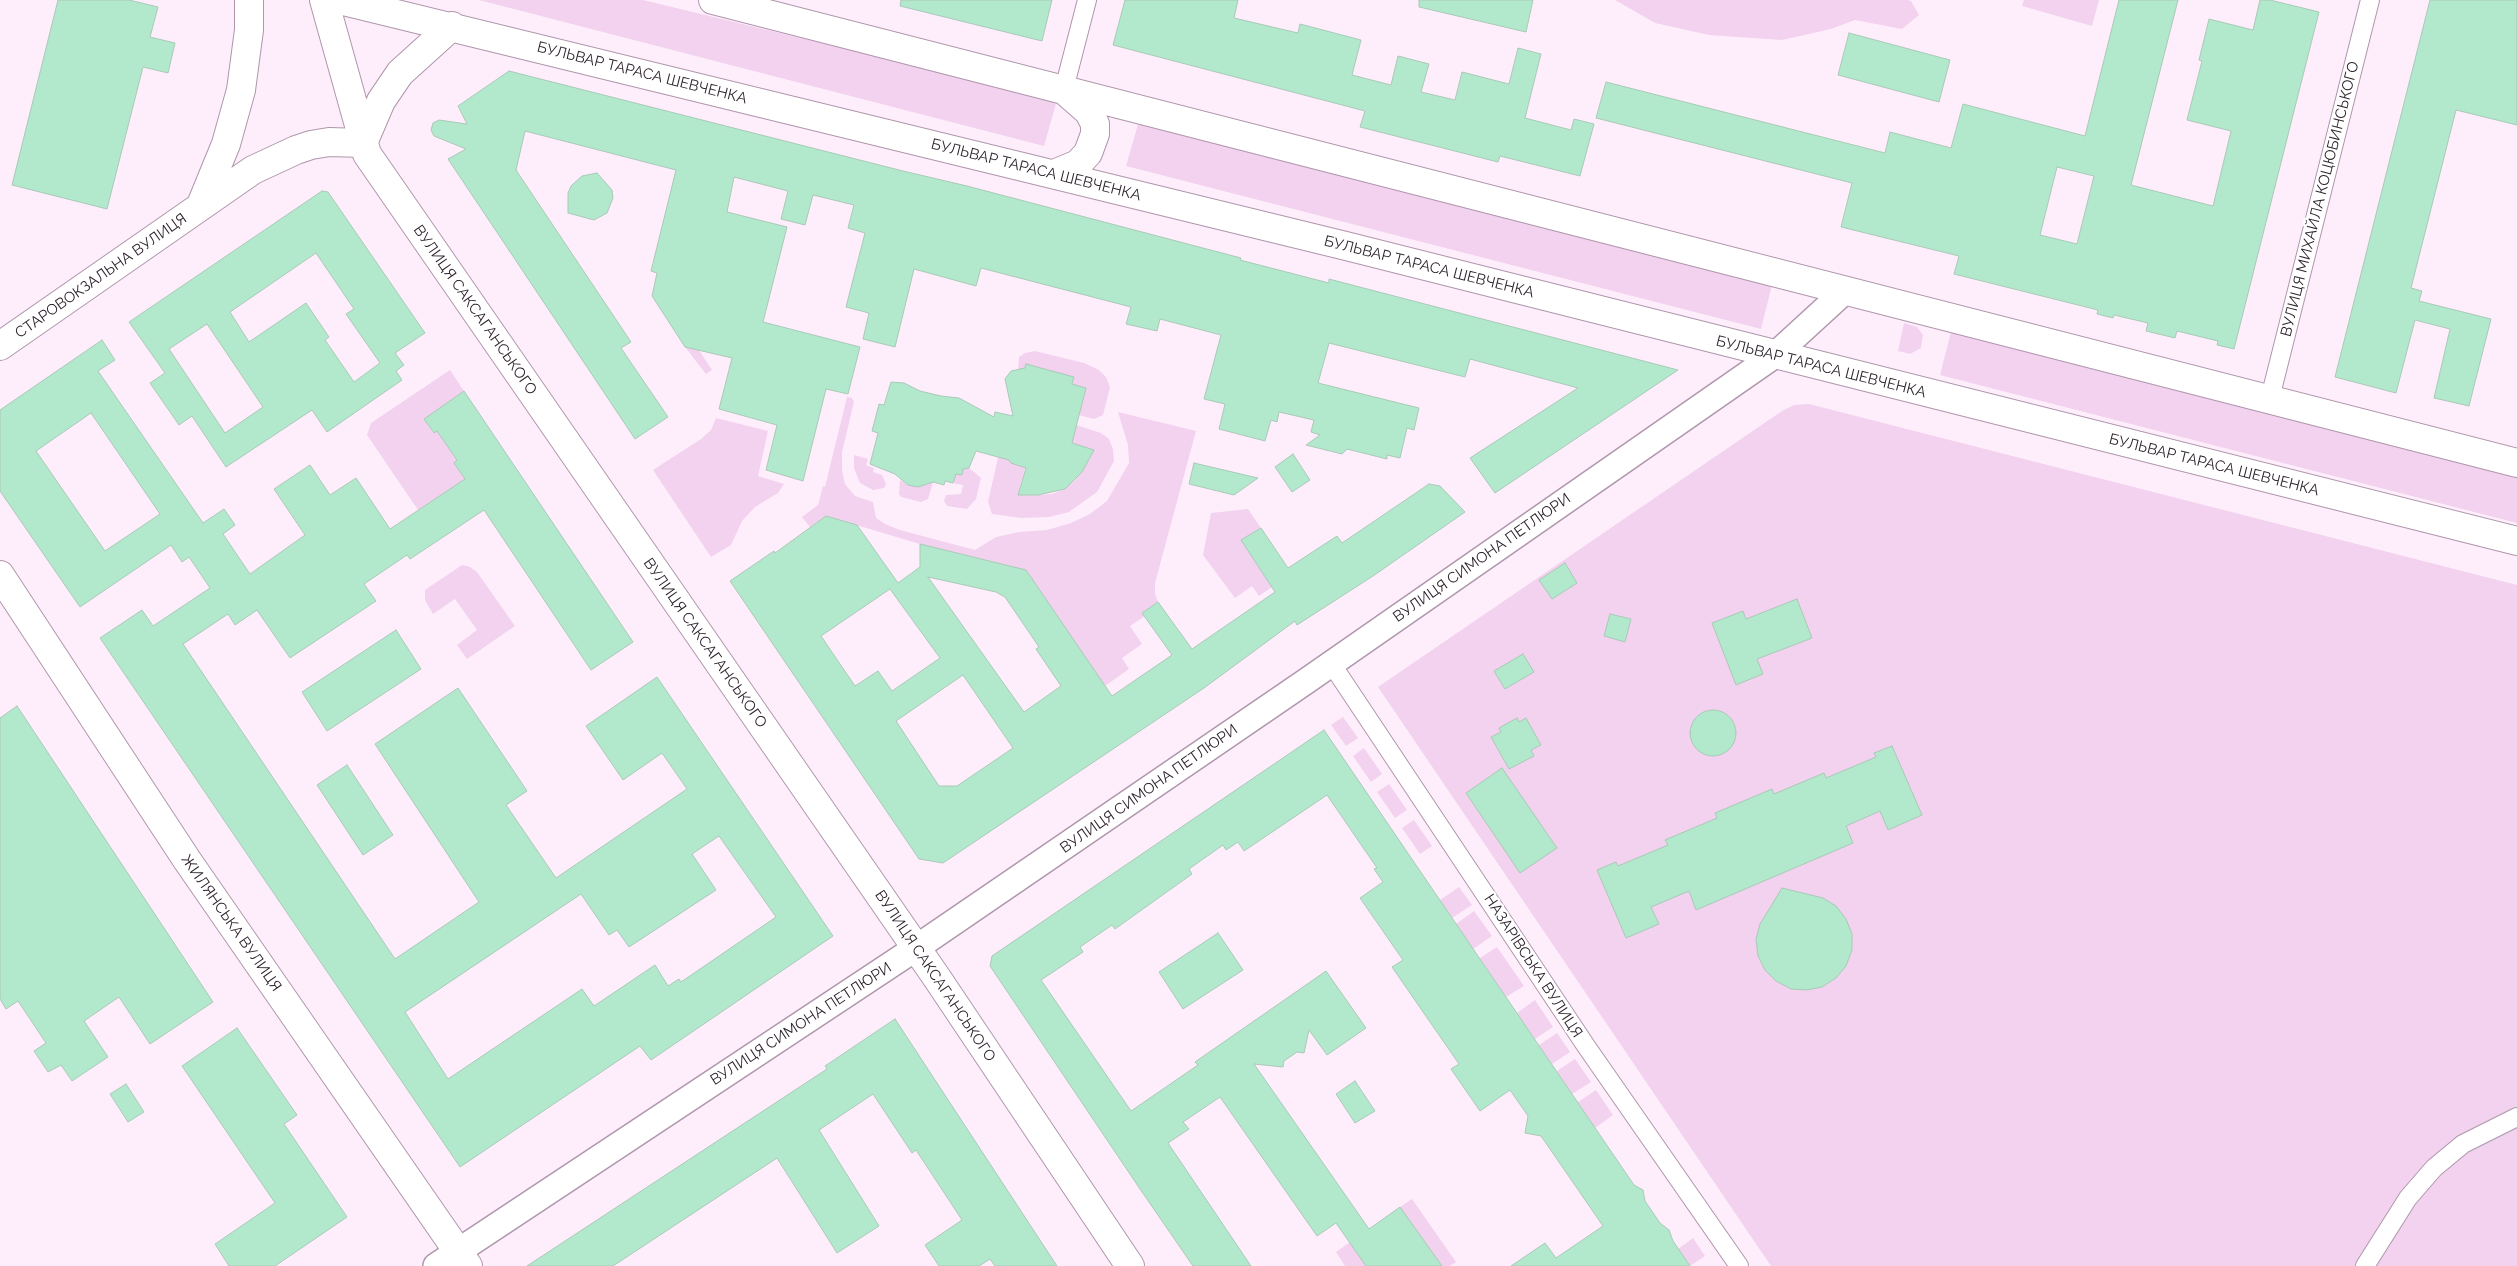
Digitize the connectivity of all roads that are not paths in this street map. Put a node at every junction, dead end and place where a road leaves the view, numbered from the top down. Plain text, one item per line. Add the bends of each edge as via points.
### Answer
1 (248, 0) edge
2 (324, 0) edge
3 (339, 0) edge
4 (713, 0) edge
5 (1087, 0) edge
6 (2370, 0) edge
7 (452, 26) junction
8 (1064, 89) junction
9 (363, 143) junction
10 (1054, 174) junction
11 (201, 205) junction
12 (1846, 290) junction
13 (0, 346) edge
14 (1775, 355) junction
15 (2270, 398) junction
16 (2517, 463) edge
17 (2517, 541) edge
18 (0, 575) edge
19 (1331, 663) junction
20 (916, 948) junction
21 (2517, 1117) edge
22 (454, 1261) edge
23 (1130, 1266) edge
24 (1739, 1266) edge
25 (2365, 1266) edge

1 - 11 main road, СТАРОВОКЗАЛЬНА ВУЛИЦЯ via 249,30 241,90 226,144
2 - 9 main road, ВУЛИЦЯ САКСАГАНСЬКОГО
3 - 7 main road, БУЛЬВАР ТАРАСА ШЕВЧЕНКА
4 - 8 main road
5 - 8 street
6 - 15 street, ВУЛИЦЯ МИХАЙЛА КОЦЮБИНСЬКОГО
7 - 9 main road via 400,73 381,102
7 - 10 main road, БУЛЬВАР ТАРАСА ШЕВЧЕНКА
8 - 10 main road via 1089,112 1095,124 1095,134 1088,153 1078,164
8 - 12 main road
9 - 11 main road, СТАРОВОКЗАЛЬНА ВУЛИЦЯ via 329,142 296,150 254,170
9 - 20 main road, ВУЛИЦЯ САКСАГАНСЬКОГО via 367,154
10 - 14 main road, БУЛЬВАР ТАРАСА ШЕВЧЕНКА
11 - 13 main road, СТАРОВОКЗАЛЬНА ВУЛИЦЯ
12 - 14 main road, ВУЛИЦЯ СИМОНА ПЕТЛЮРИ
12 - 15 main road
14 - 17 main road, БУЛЬВАР ТАРАСА ШЕВЧЕНКА
14 - 19 main road, ВУЛИЦЯ СИМОНА ПЕТЛЮРИ
15 - 16 main road
18 - 22 main road, ЖИЛЯНСЬКА ВУЛИЦЯ
19 - 20 main road, ВУЛИЦЯ СИМОНА ПЕТЛЮРИ
19 - 24 street, НАЗАРІВСЬКА ВУЛИЦЯ via 1586,1046
20 - 22 main road, ВУЛИЦЯ СИМОНА ПЕТЛЮРИ
20 - 23 main road, ВУЛИЦЯ САКСАГАНСЬКОГО
21 - 25 street via 2463,1144 2434,1168 2408,1198

